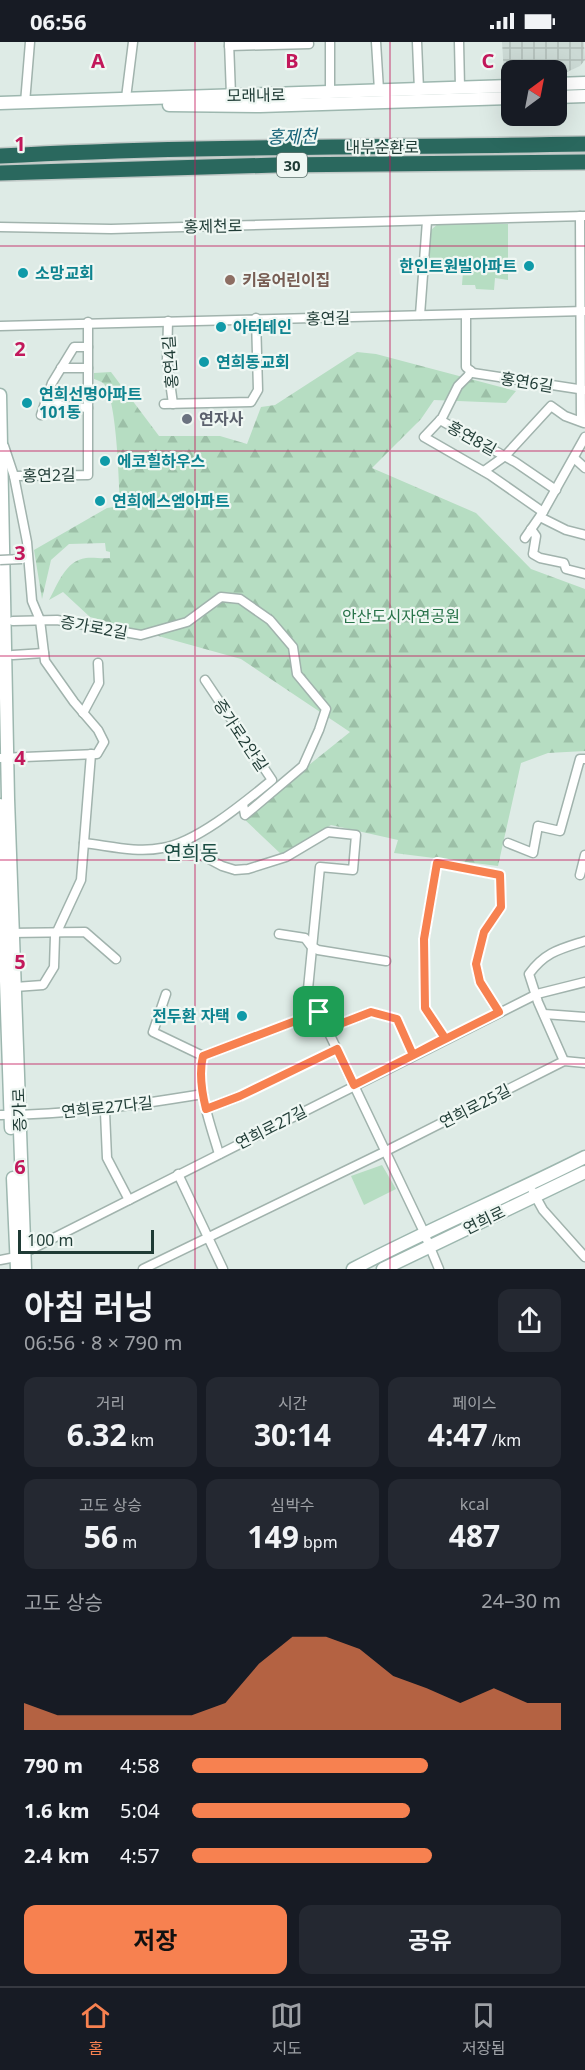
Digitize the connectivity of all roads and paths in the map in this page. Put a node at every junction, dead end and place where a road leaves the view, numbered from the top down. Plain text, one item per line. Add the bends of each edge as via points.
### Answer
1 (30, 42) edge
2 (133, 42) edge
3 (330, 42) edge
4 (376, 42) edge
5 (417, 42) edge
6 (459, 42) edge
7 (229, 44) edge
8 (287, 44) edge
9 (309, 45) dead end
10 (585, 83) edge
11 (567, 84) edge
12 (501, 86) edge
13 (460, 87) junction
14 (379, 90) junction
15 (418, 90) junction
16 (330, 92) junction
17 (231, 95) junction
18 (585, 96) edge
19 (567, 97) edge
20 (126, 98) junction
21 (501, 98) edge
22 (0, 103) edge
23 (25, 103) junction
24 (0, 110) edge
25 (585, 144) edge
26 (0, 156) edge
27 (585, 162) edge
28 (0, 173) edge
29 (583, 216) edge
30 (427, 221) junction
31 (0, 227) edge
32 (583, 311) edge
33 (420, 315) junction
34 (466, 315) junction
35 (256, 318) junction
36 (168, 321) junction
37 (88, 322) junction
38 (0, 326) edge
39 (88, 347) junction
40 (62, 368) junction
41 (88, 368) junction
42 (471, 371) junction
43 (583, 390) edge
44 (0, 395) edge
45 (46, 401) junction
46 (88, 408) junction
47 (40, 415) dead end
48 (440, 420) junction
49 (583, 422) edge
50 (585, 438) edge
51 (2, 440) junction
52 (505, 456) junction
53 (574, 458) junction
54 (585, 468) edge
55 (484, 471) junction
56 (14, 476) junction
57 (556, 490) junction
58 (542, 514) junction
59 (531, 529) junction
60 (585, 535) edge
61 (525, 538) dead end
62 (26, 559) junction
63 (0, 560) edge
64 (585, 574) edge
65 (40, 620) junction
66 (13, 621) dead end
67 (44, 653) junction
68 (14, 655) dead end
69 (98, 663) dead end
70 (205, 680) dead end
71 (83, 712) junction
72 (91, 754) junction
73 (4, 758) edge
74 (585, 759) edge
75 (243, 804) junction
76 (0, 805) edge
77 (84, 843) junction
78 (508, 843) dead end
79 (174, 846) junction
80 (585, 855) edge
81 (580, 875) dead end
82 (57, 931) junction
83 (6, 933) edge
84 (279, 934) dead end
85 (585, 941) edge
86 (311, 946) junction
87 (116, 959) dead end
88 (386, 961) dead end
89 (585, 982) edge
90 (15, 987) junction
91 (166, 994) dead end
92 (537, 994) junction
93 (319, 1012) junction
94 (499, 1012) junction
95 (544, 1014) junction
96 (585, 1017) edge
97 (327, 1029) junction
98 (445, 1038) junction
99 (337, 1049) junction
100 (413, 1055) junction
101 (203, 1056) junction
102 (4, 1059) edge
103 (564, 1061) junction
104 (585, 1063) edge
105 (354, 1085) junction
106 (203, 1094) junction
107 (103, 1108) junction
108 (206, 1109) junction
109 (10, 1115) edge
110 (386, 1151) junction
111 (219, 1154) junction
112 (585, 1157) edge
113 (585, 1172) edge
114 (178, 1174) junction
115 (532, 1191) junction
116 (129, 1200) junction
117 (424, 1232) junction
118 (209, 1237) junction
119 (431, 1246) junction
120 (585, 1257) edge
121 (19, 1259) edge
122 (0, 1260) edge
123 (25, 1269) edge
124 (143, 1269) edge
125 (223, 1269) edge
126 (353, 1269) edge
127 (383, 1269) edge
128 (439, 1269) edge

1 - 23 street
2 - 20 street
3 - 16 street
4 - 14 street
5 - 15 street
6 - 13 street
7 - 8 street
7 - 17 street
8 - 9 street
10 - 11 main road
12 - 13 main road, 모래내로
13 - 15 main road, 모래내로
14 - 15 main road, 모래내로
14 - 16 main road, 모래내로
16 - 17 main road, 모래내로
17 - 20 main road, 모래내로
18 - 19 main road
20 - 23 main road, 모래내로
21 - 24 main road, 모래내로
22 - 23 main road, 모래내로
25 - 26 highway, 내부순환로 / 30
27 - 28 highway, 내부순환로 / 30
29 - 30 street, 홍제천로
29 - 32 street, 홍제천로
30 - 31 street, 홍제천로 via 111,229
30 - 33 street
32 - 34 street, 홍연길
32 - 43 street, 홍연8길
33 - 34 street, 홍연길
33 - 35 street, 홍연길
34 - 42 street via 466,367
35 - 36 street, 홍연길
35 - 36 street, 홍연4길 via 258,390 251,402 168,404
36 - 37 street, 홍연길
37 - 38 street, 홍연길
37 - 39 street, 홍연2길
39 - 40 street via 74,348
39 - 41 street, 홍연2길
40 - 41 street
40 - 45 street
41 - 46 street, 홍연2길
42 - 43 street, 홍연6길
42 - 48 street
43 - 49 street, 홍연8길
44 - 51 main road, 증가로
45 - 46 street
45 - 47 street
46 - 56 street, 홍연2길 via 88,475
48 - 52 street, 홍연8길
48 - 55 street, 홍연8길 via 424,437
49 - 52 street, 홍연8길 via 551,406
50 - 53 street
51 - 56 street, 증가로2길
51 - 73 main road, 증가로
52 - 55 street, 홍연8길
52 - 57 street, 홍연8길
53 - 54 street
53 - 57 street
55 - 58 street, 홍연8길
56 - 62 street, 증가로2길
57 - 58 street
58 - 59 street
58 - 60 street, 홍연8길 via 566,530
59 - 61 street
59 - 64 street via 536,536 533,554
62 - 63 street, bridge
62 - 65 street, 증가로2길 via 32,601
65 - 66 street
65 - 67 street, 증가로2길
65 - 75 street, 증가로2길 via 141,635 187,622 221,597 240,599 270,620 293,647 297,674 326,709 303,766 245,815
67 - 68 street
67 - 71 street, 증가로2길 via 45,661
69 - 71 street via 99,683
70 - 75 street, 증가로2안길 via 272,780
71 - 72 street, 증가로2길 via 104,742 97,754
72 - 73 street
72 - 77 street, 증가로2길
73 - 83 main road, 증가로
74 - 78 street via 580,759 560,831 538,826 532,853
75 - 79 street, 증가로2안길
76 - 83 main road, 증가로
77 - 79 street, 증가로2안길 via 141,850
77 - 82 street, 증가로2길 via 81,880
79 - 86 street, 증가로2안길 via 235,870 286,857 328,832 356,835 353,870 320,867
80 - 81 street
82 - 83 street
82 - 87 street via 85,932
82 - 90 street via 54,967 43,985
83 - 90 main road, 증가로
83 - 102 main road, 증가로
84 - 86 street via 305,938
85 - 92 street via 539,960 529,974
86 - 88 street
86 - 93 street via 308,989
89 - 92 street, 연희로27길
90 - 109 main road, 증가로
91 - 101 street via 153,1032
92 - 94 street, 연희로27길
92 - 95 street
93 - 97 street
93 - 101 street
94 - 98 street, 연희로27길
94 - 98 street via 480,982 476,964 484,932 501,907 500,875 437,863 424,939 425,1008
95 - 96 street
95 - 103 street
97 - 99 street
97 - 100 street via 371,1012 397,1019
98 - 100 street, 연희로27길
99 - 105 street
99 - 108 street
100 - 105 street, 연희로27길
101 - 106 street
102 - 109 main road, 증가로
103 - 104 street
103 - 110 street, 연희로25길
105 - 110 street
105 - 111 street, 연희로27길
106 - 107 street, 연희로27다길
106 - 108 street
107 - 109 street, 연희로27다길
107 - 116 street via 107,1158
108 - 111 street
109 - 121 main road, 증가로
110 - 117 street
110 - 118 street, 연희로25길
111 - 114 street, 연희로27길
112 - 115 main road, 연희로
113 - 115 main road, 연희로
114 - 116 street, 연희로27길
114 - 118 street
115 - 117 main road, 연희로
115 - 119 main road, 연희로
115 - 120 street via 543,1210
116 - 121 street, 연희로27길
117 - 119 street
117 - 126 main road, 연희로
118 - 124 street, 연희로25길
118 - 125 street
119 - 127 main road, 연희로
119 - 128 street
121 - 122 street
121 - 123 main road, 증가로

